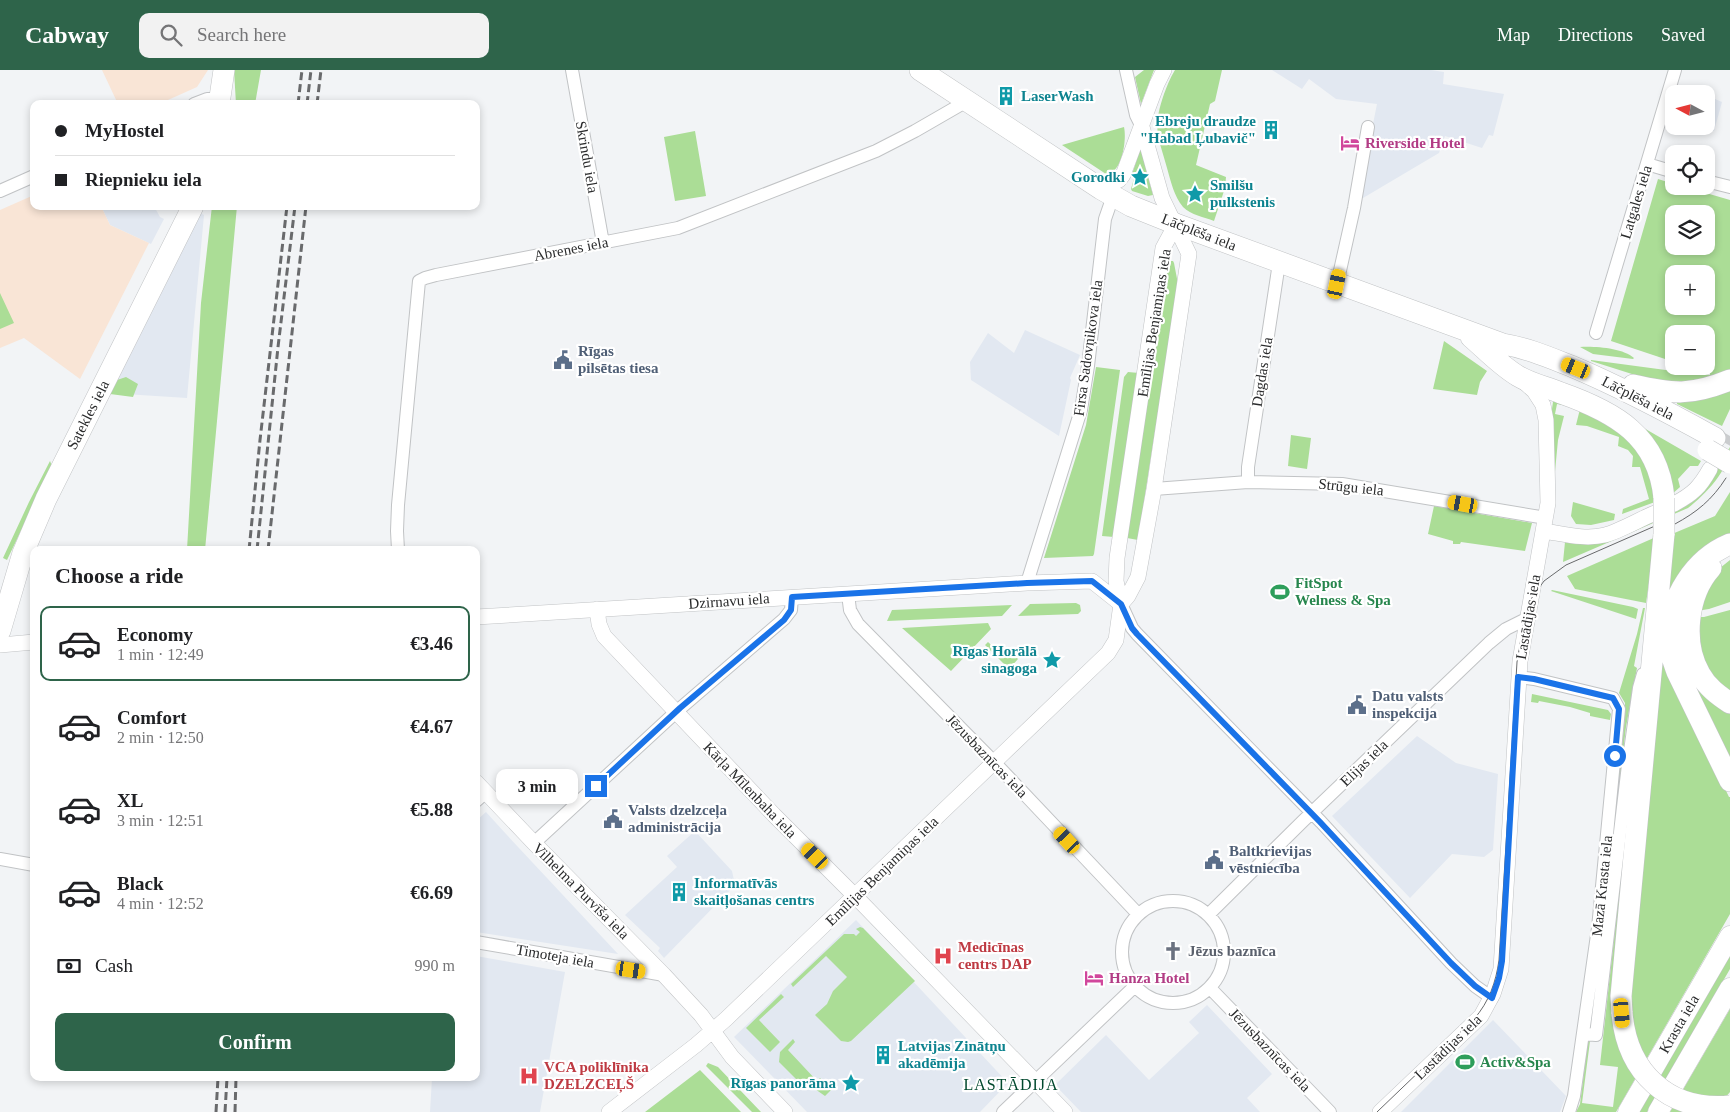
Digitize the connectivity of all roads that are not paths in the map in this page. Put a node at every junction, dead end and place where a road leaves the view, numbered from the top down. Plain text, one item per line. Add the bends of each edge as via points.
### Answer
1 (224, 70) edge
2 (572, 70) edge
3 (920, 70) edge
4 (1126, 70) edge
5 (1164, 70) edge
6 (1674, 70) edge
7 (219, 100) edge
8 (967, 101) junction
9 (1142, 127) junction
10 (1368, 127) dead end
11 (1647, 164) junction
12 (1665, 169) edge
13 (30, 178) edge
14 (1715, 183) edge
15 (1730, 187) edge
16 (0, 191) edge
17 (1107, 193) junction
18 (191, 210) edge
19 (1176, 224) junction
20 (603, 243) junction
21 (1279, 263) junction
22 (1337, 284) junction
23 (1461, 329) junction
24 (1596, 333) dead end
25 (1503, 344) junction
26 (1519, 377) junction
27 (1602, 379) junction
28 (1730, 380) edge
29 (1560, 392) junction
30 (1587, 402) junction
31 (1543, 405) junction
32 (1647, 414) junction
33 (1719, 453) edge
34 (1248, 482) junction
35 (1154, 488) junction
36 (1665, 505) junction
37 (1545, 524) junction
38 (1730, 544) edge
39 (398, 546) edge
40 (1730, 551) edge
41 (1027, 583) junction
42 (848, 594) junction
43 (792, 597) junction
44 (1121, 604) junction
45 (597, 609) junction
46 (480, 617) edge
47 (1526, 619) junction
48 (0, 631) edge
49 (1656, 634) junction
50 (30, 642) edge
51 (0, 645) edge
52 (1518, 677) junction
53 (1730, 703) edge
54 (676, 712) junction
55 (994, 763) junction
56 (1730, 781) edge
57 (480, 792) edge
58 (1311, 814) junction
59 (534, 843) junction
60 (0, 859) edge
61 (30, 864) edge
62 (855, 896) junction
63 (1138, 914) junction
64 (1208, 915) junction
65 (1730, 936) edge
66 (480, 943) edge
67 (664, 975) junction
68 (1134, 987) junction
69 (1210, 988) junction
70 (1730, 988) edge
71 (1492, 998) junction
72 (712, 1031) junction
73 (1590, 1035) junction
74 (1036, 1081) junction
75 (1730, 1102) edge
76 (1730, 1106) edge
77 (609, 1112) edge
78 (785, 1112) edge
79 (1004, 1112) edge
80 (1065, 1112) edge
81 (1330, 1112) edge
82 (1380, 1112) edge
83 (1569, 1112) edge
84 (1628, 1112) edge
85 (1658, 1112) edge
86 (1721, 1112) edge

1 - 7 highway
2 - 20 street, Skrindu iela
3 - 8 highway, Lāčplēša iela
4 - 9 street via 1136,115
5 - 9 street
6 - 11 street, Latgales iela
8 - 17 highway, Lāčplēša iela
8 - 20 street, Abrenes iela via 876,151 715,214 678,228
9 - 17 street via 1123,175
9 - 19 street via 1162,198
10 - 22 street
11 - 12 street
11 - 24 street, Latgales iela
13 - 16 street
14 - 15 street
17 - 19 highway, Lāčplēša iela
17 - 41 street, Firsa Sadovņikova iela via 1082,405
18 - 48 highway, Satekles iela via 46,499 23,554
19 - 21 highway, Lāčplēša iela
19 - 35 street, Emīlijas Benjamiņas iela via 1190,254
19 - 44 street, Emīlijas Benjamiņas iela via 1163,248 1117,558 1116,582
20 - 39 street, Abrenes iela via 419,281 398,505
21 - 22 highway, Lāčplēša iela
21 - 34 street, Dagdas iela
22 - 23 highway, Lāčplēša iela
23 - 25 highway, Lāčplēša iela
23 - 26 highway
25 - 27 highway, Lāčplēša iela via 1524,347
25 - 32 highway, Lāčplēša iela via 1526,360
26 - 29 highway
26 - 31 street, Lastādijas iela
27 - 28 highway via 1678,393
27 - 33 highway, Lāčplēša iela via 1648,401
29 - 30 highway
29 - 31 street via 1549,396
30 - 32 highway
30 - 36 highway via 1622,421 1642,440 1658,468
31 - 37 street, Lastādijas iela via 1548,479
32 - 33 highway, Lāčplēša iela
33 - 36 street via 1694,492
34 - 35 street, Strūgu iela
34 - 37 street, Strūgu iela via 1342,484
35 - 44 street, Emīlijas Benjamiņas iela via 1138,576
36 - 37 street via 1600,536 1575,536
36 - 49 highway, bridge
37 - 47 street, Lastādijas iela
38 - 56 highway via 1705,559 1691,574 1674,606 1669,639 1676,672
40 - 53 highway via 1706,574 1700,586 1690,616 1689,636 1692,656 1700,674 1713,691
41 - 42 street, Dzirnavu iela
41 - 44 street, Dzirnavu iela via 1092,581
42 - 43 street, Dzirnavu iela
42 - 55 street, Jēzusbaznīcas iela via 856,622
43 - 45 street, Dzirnavu iela
43 - 54 street via 791,610 784,620
44 - 55 street, Emīlijas Benjamiņas iela via 1116,640 1108,653
44 - 58 street, Dzirnavu iela via 1137,634
45 - 46 street, Dzirnavu iela
45 - 54 street, Kārļa Mīlenbaha iela via 604,636
47 - 52 street, Lastādijas iela
47 - 58 street, Elijas iela via 1506,628 1489,643
49 - 73 street via 1638,698
49 - 76 highway, bridge via 1621,996 1623,1025 1630,1050 1646,1076 1662,1092 1680,1102 1699,1107
50 - 51 street
52 - 71 street, Lastādijas iela via 1502,961
52 - 73 street, Mazā Krasta iela via 1613,698 1619,709
54 - 59 street
54 - 62 street, Kārļa Mīlenbaha iela
55 - 62 street, Emīlijas Benjamiņas iela
55 - 63 street, Jēzusbaznīcas iela
57 - 59 street, Vilhelma Purvīša iela
58 - 64 street, Elijas iela
58 - 71 street, Dzirnavu iela via 1451,963
59 - 67 street, Vilhelma Purvīša iela
60 - 61 street
62 - 72 street, Emīlijas Benjamiņas iela
62 - 74 street, Kārļa Mīlenbaha iela
63 - 64 street via 1151,905 1174,900 1197,906
63 - 68 street via 1128,926 1121,958
64 - 69 street via 1224,944 1224,960
65 - 84 main road, Krasta iela
66 - 67 street, Timoteja iela
67 - 72 street, Vilhelma Purvīša iela
68 - 69 street via 1163,1003 1180,1003 1196,998
68 - 74 street
69 - 81 street, Jēzusbaznīcas iela
70 - 85 main road, Krasta iela
71 - 82 street, Lastādijas iela via 1475,1022
72 - 77 street, Emīlijas Benjamiņas iela
72 - 78 street, Vilhelma Purvīša iela via 732,1057
73 - 83 street, Mazā Krasta iela
74 - 79 street
74 - 80 street, Kārļa Mīlenbaha iela
75 - 86 highway

